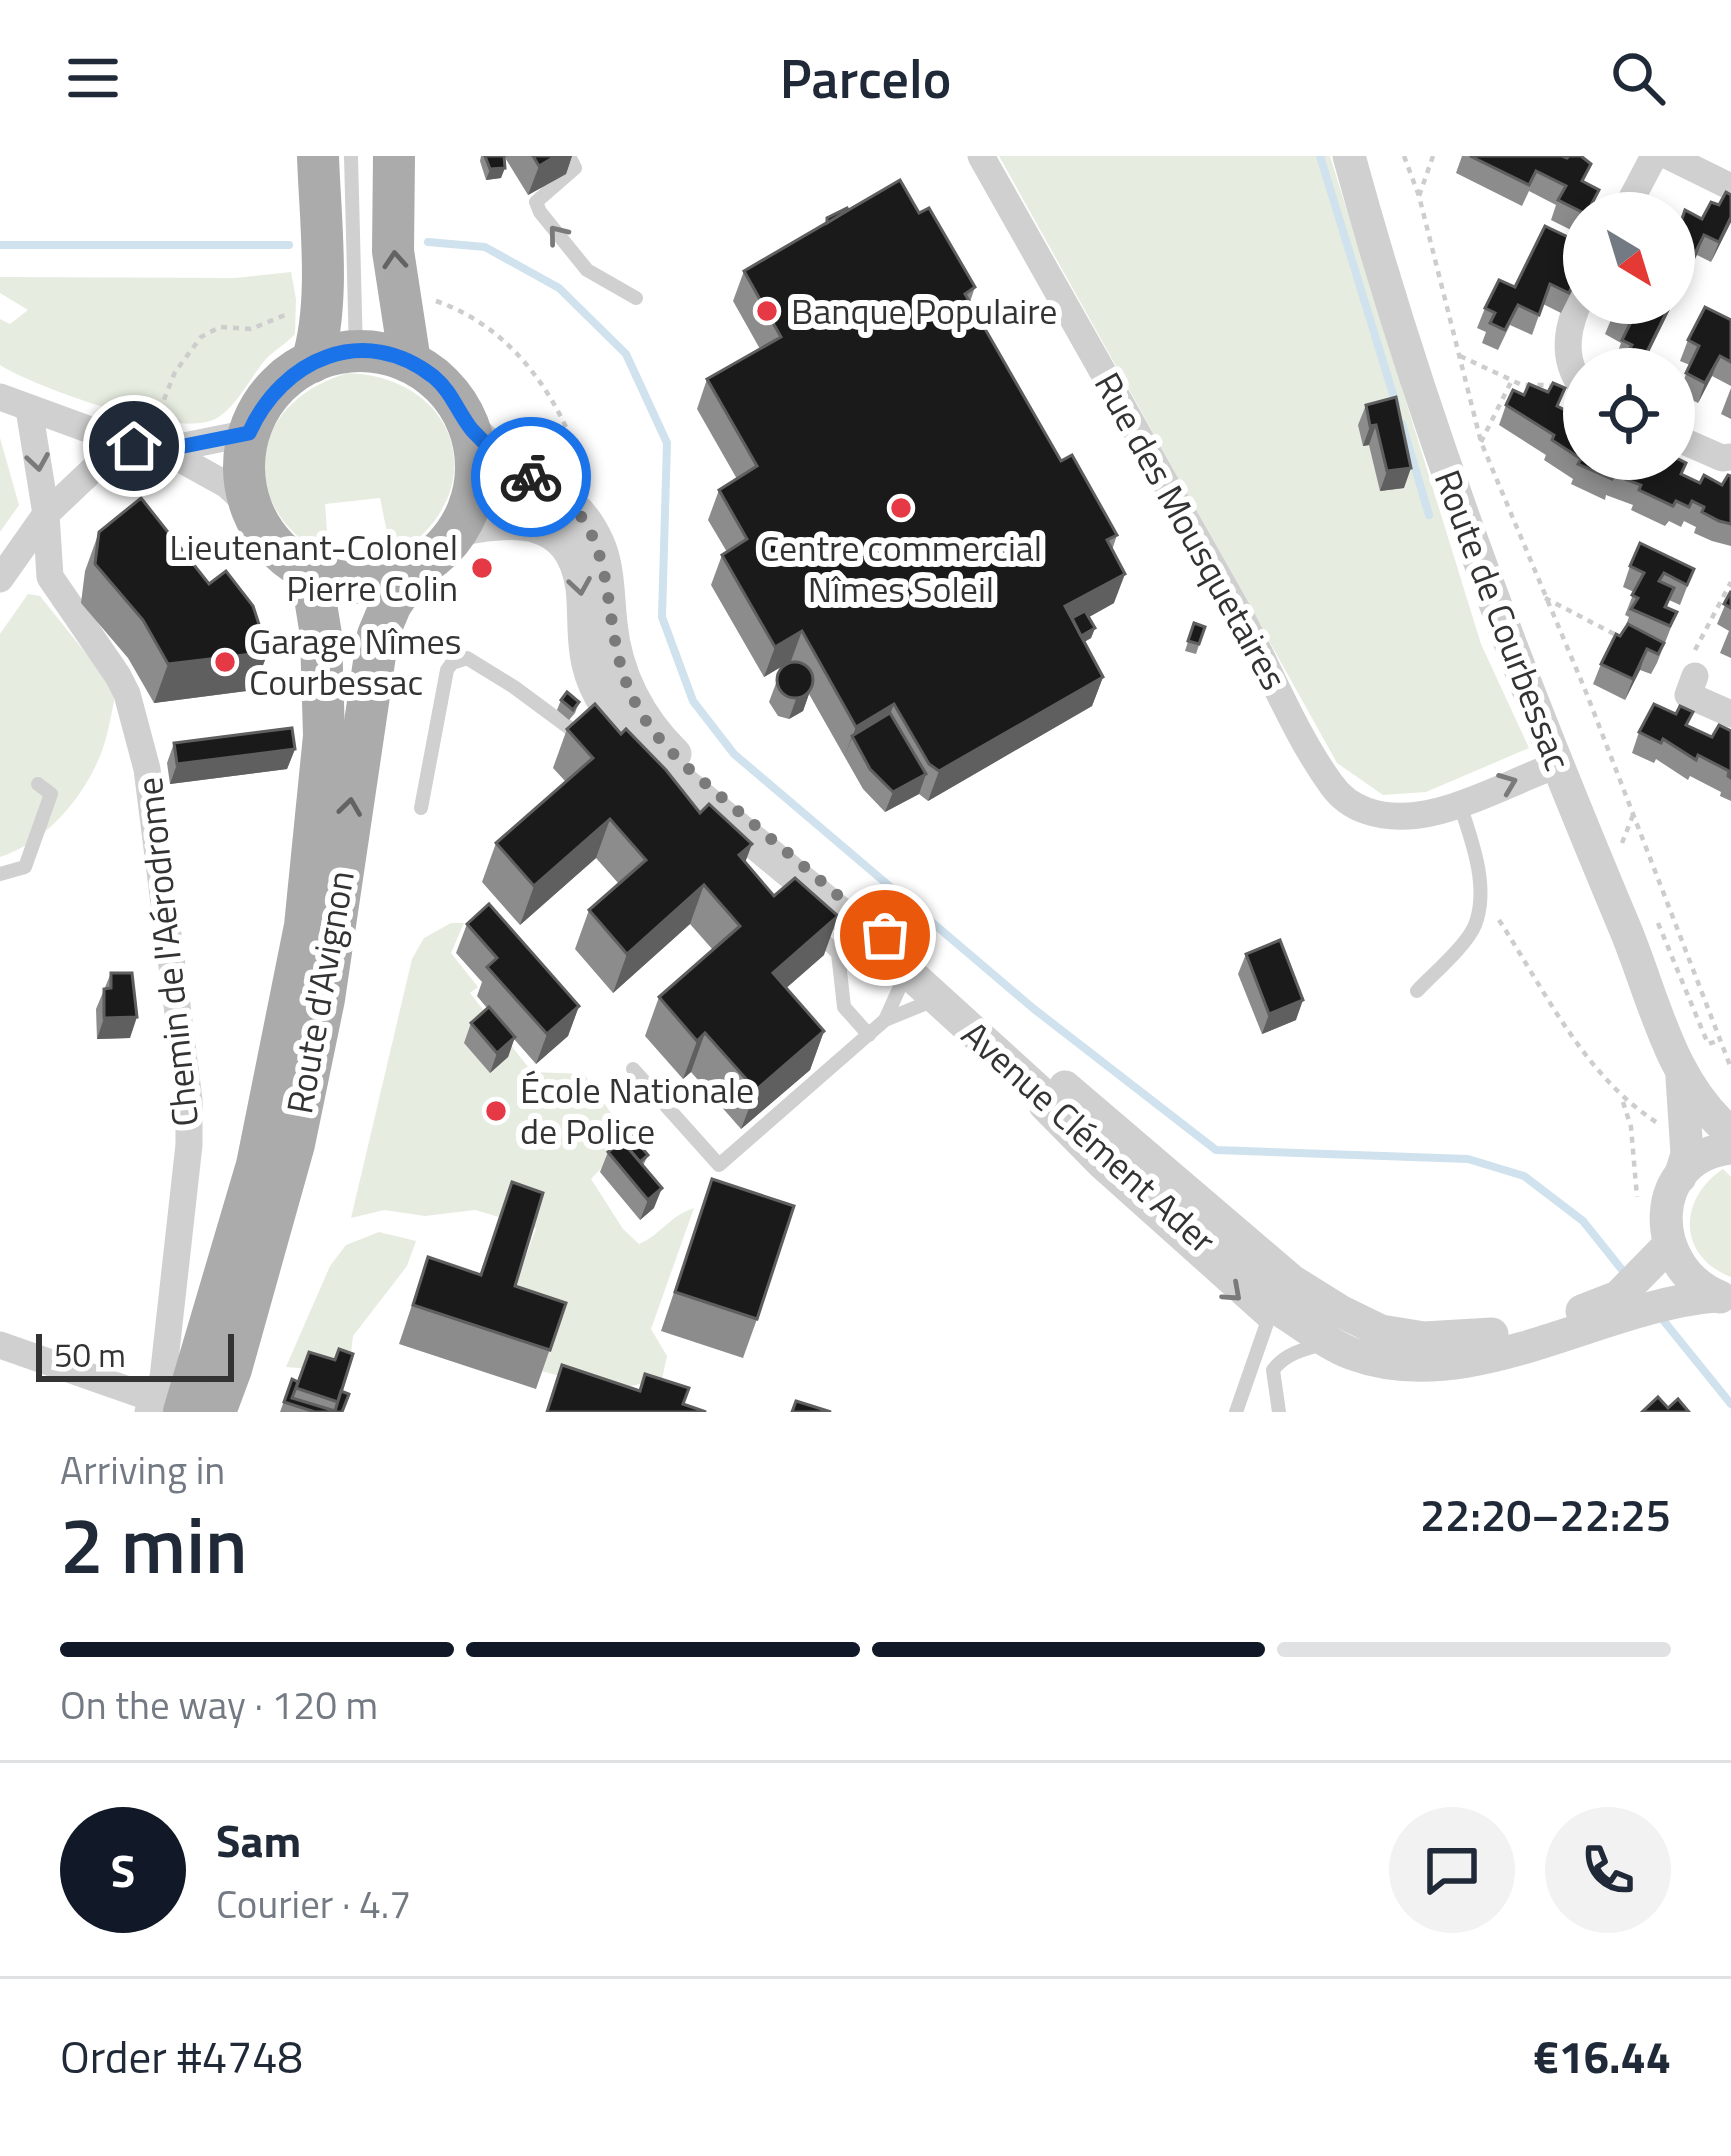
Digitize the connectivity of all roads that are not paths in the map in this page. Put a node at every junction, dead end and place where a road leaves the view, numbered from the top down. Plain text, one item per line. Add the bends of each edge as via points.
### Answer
1 (318, 156) edge
2 (351, 156) edge
3 (394, 156) edge
4 (568, 156) edge
5 (981, 156) edge
6 (1349, 156) edge
7 (1654, 156) edge
8 (1668, 156) edge
9 (1731, 187) edge
10 (1635, 192) edge
11 (636, 298) dead end
12 (356, 352) junction
13 (312, 362) junction
14 (410, 362) junction
15 (0, 398) edge
16 (29, 409) junction
17 (470, 427) junction
18 (249, 433) junction
19 (159, 438) junction
20 (122, 442) junction
21 (1695, 446) edge
22 (1731, 457) edge
23 (251, 507) junction
24 (46, 514) junction
25 (458, 530) junction
26 (413, 572) junction
27 (311, 573) junction
28 (0, 579) edge
29 (1695, 676) road end
30 (1731, 714) edge
31 (596, 749) edge
32 (1557, 765) junction
33 (38, 784) dead end
34 (1459, 802) junction
35 (421, 808) dead end
36 (0, 874) edge
37 (808, 925) edge
38 (907, 971) junction
39 (1417, 991) dead end
40 (937, 999) junction
41 (885, 1020) junction
42 (868, 1035) junction
43 (633, 1069) dead end
44 (1682, 1076) junction
45 (1731, 1133) edge
46 (1731, 1148) edge
47 (1680, 1177) junction
48 (1668, 1246) junction
49 (1726, 1300) edge
50 (1274, 1317) junction
51 (1381, 1331) junction
52 (1332, 1343) junction
53 (0, 1345) edge
54 (162, 1408) edge
55 (1278, 1408) edge
56 (1237, 1410) edge
57 (215, 1412) edge

1 - 13 main road via 320,298
2 - 12 lane
14 -> 3 main road via 393,250
11 -> 4 lane via 587,270 540,212 536,202 575,168
5 - 34 street, Rue des Mousquetaires via 1334,789 1389,815
6 - 32 street, Route de Courbessac via 1465,527
7 - 10 street
8 - 9 street
12 - 13 main road
12 - 14 main road
13 - 18 main road via 273,391
14 - 17 main road via 436,378
15 - 16 street
16 - 20 street
16 -> 24 street, Chemin de l'Aérodrome
17 - 25 main road via 476,480
17 - 51 street, Avenue Clément Ader via 520,472 561,494 598,543 616,657 656,736 1292,1281
18 - 19 street
18 - 23 main road
19 - 20 street
19 - 23 street
20 - 24 street
21 - 22 street
23 - 27 main road via 274,546
24 - 28 street
24 - 54 street, Chemin de l'Aérodrome via 50,577 118,676 143,748 179,1000 189,1145
25 - 26 main road
25 -> 38 street, Avenue Clément Ader via 510,520 567,546 582,590 589,668 620,727
26 - 27 main road via 344,583
57 -> 26 main road, Route d'Avignon via 298,1124 378,635
27 - 54 main road, Route d'Avignon via 324,736 305,926 257,1165
29 - 30 street via 1688,695
31 - 35 lane via 514,686 467,658 452,663
34 -> 32 street, Rue des Mousquetaires
32 - 44 street, Route de Courbessac
33 - 36 lane via 51,794 25,867
34 - 39 lane via 1480,889 1475,926
37 - 42 lane via 838,953 844,1007
38 - 40 street, Avenue Clément Ader
38 - 41 lane
40 - 41 lane
40 -> 50 street, Avenue Clément Ader
41 - 42 lane
42 - 43 lane via 719,1166
44 - 45 street, Route de Courbessac
44 - 47 street, Route de Courbessac via 1687,1154
46 - 47 street
47 - 48 street, Route de Courbessac via 1669,1198
48 - 49 street via 1695,1285
48 - 51 street, Avenue Clément Ader via 1618,1298 1561,1318 1453,1338
49 - 52 street, Avenue Clément Ader via 1673,1303 1479,1358 1412,1366
50 - 51 lane via 1291,1303 1334,1329 1363,1338
50 - 52 street, Avenue Clément Ader
50 - 56 lane
52 - 55 lane via 1280,1360 1271,1376
53 - 54 street
55 - 56 lane via 1260,1395

